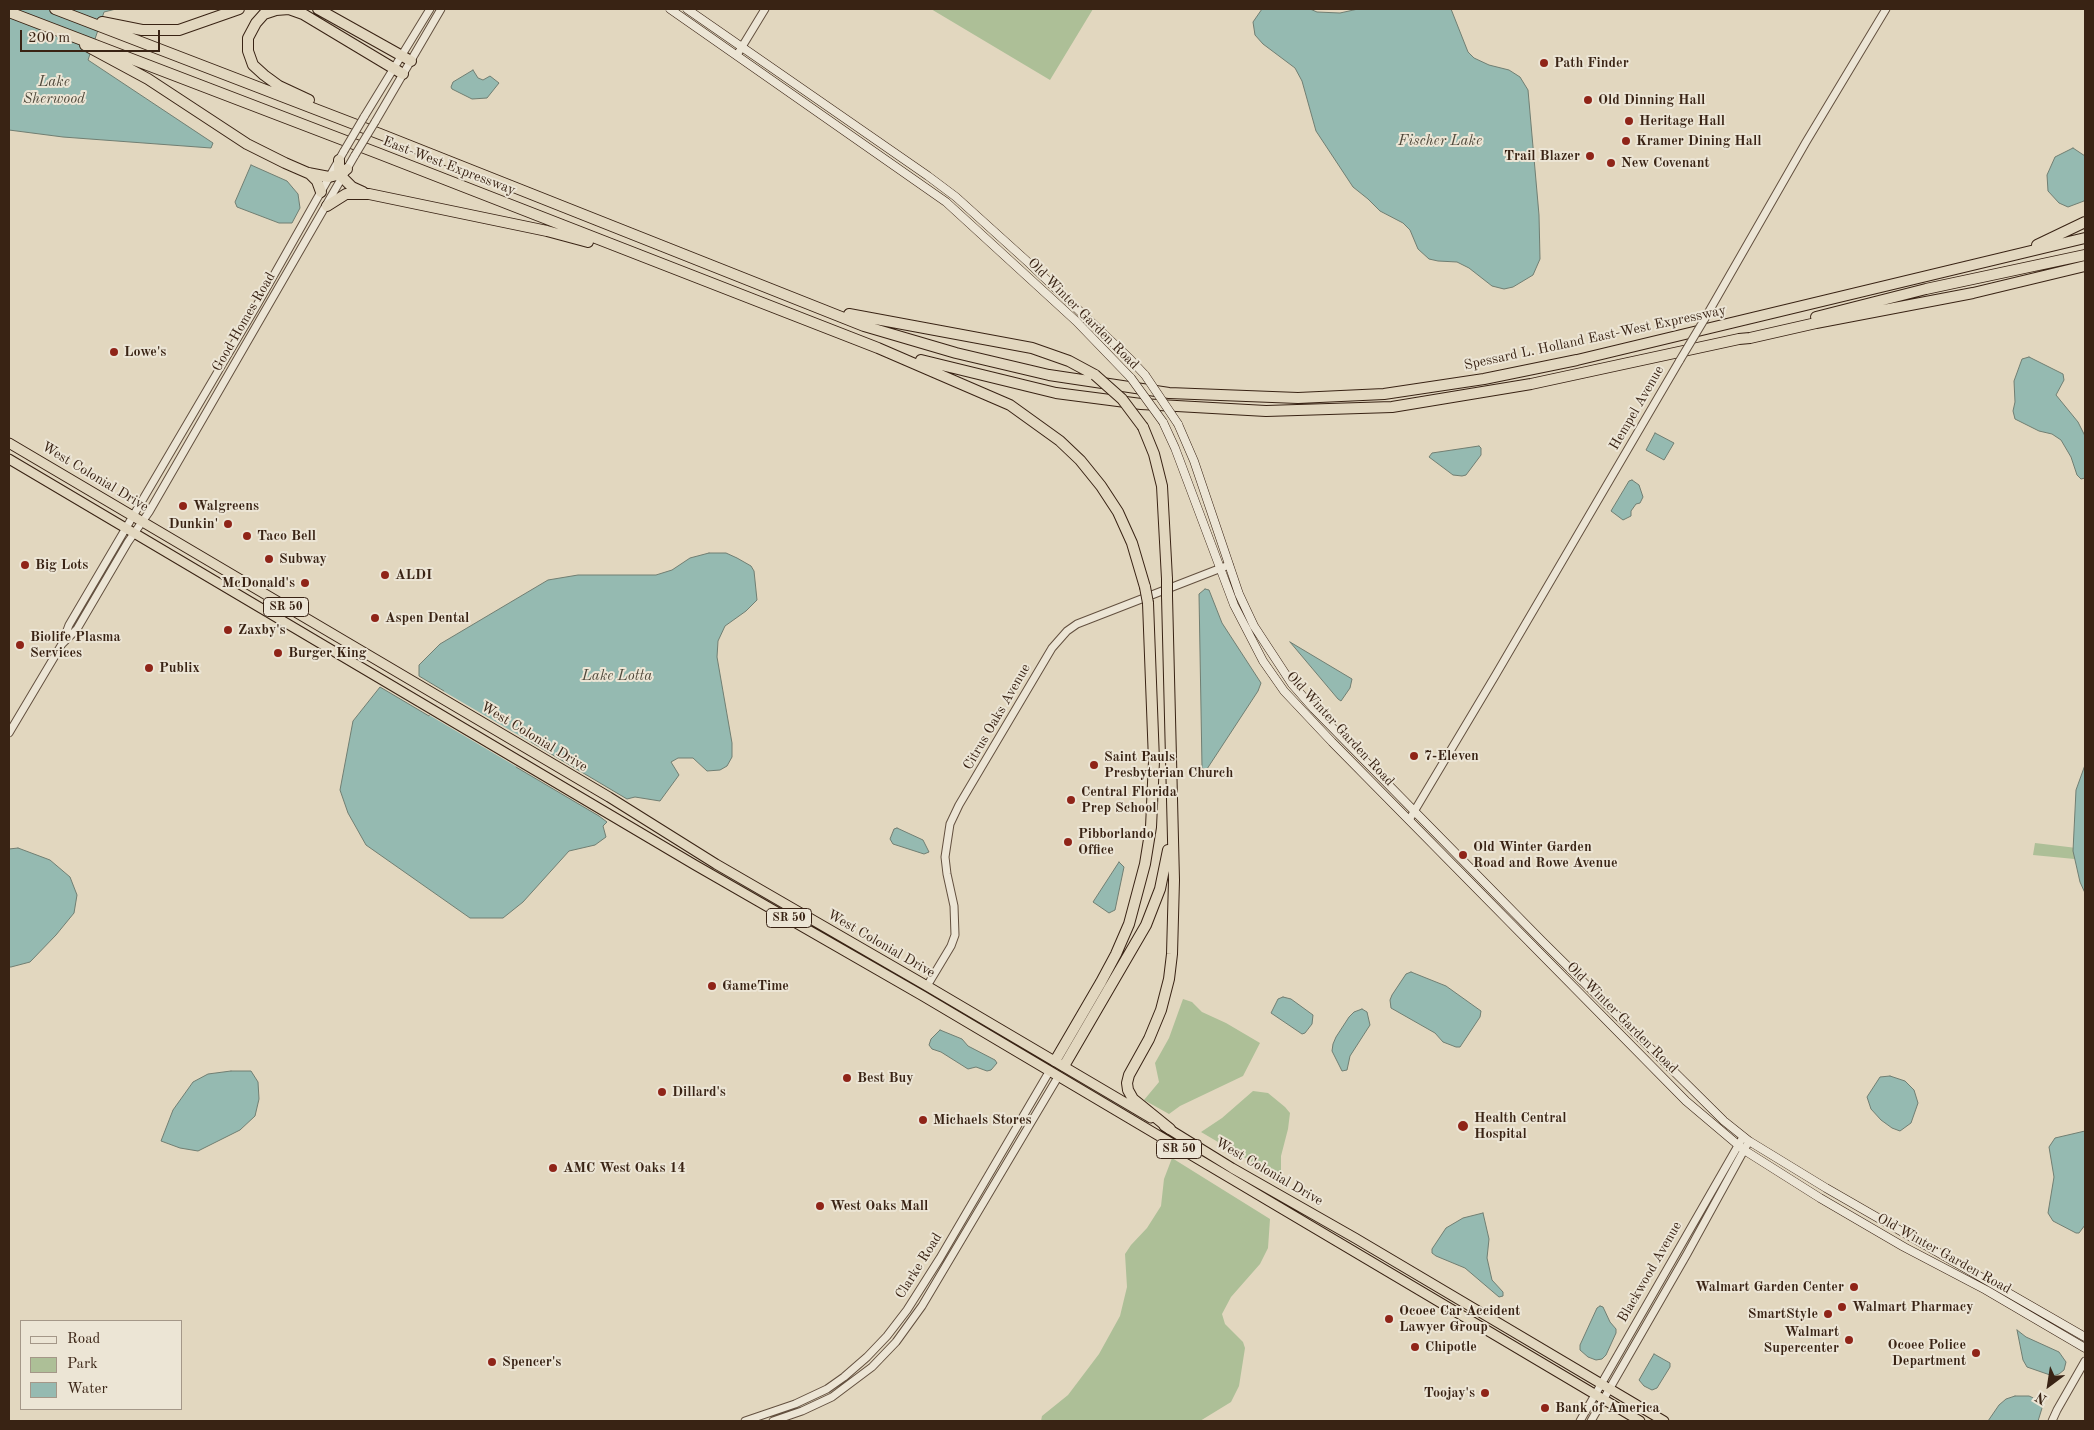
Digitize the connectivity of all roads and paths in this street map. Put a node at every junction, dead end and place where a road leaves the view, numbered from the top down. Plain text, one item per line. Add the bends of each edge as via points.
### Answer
1 (55, 9) edge
2 (239, 9) edge
3 (318, 9) edge
4 (430, 9) edge
5 (441, 9) edge
6 (670, 9) edge
7 (688, 9) edge
8 (765, 9) edge
9 (1886, 9) edge
10 (9, 12) edge
11 (104, 25) junction
12 (742, 47) junction
13 (97, 48) junction
14 (737, 55) junction
15 (401, 56) junction
16 (411, 61) junction
17 (394, 68) junction
18 (403, 74) junction
19 (380, 134) junction
20 (341, 155) junction
21 (308, 173) junction
22 (344, 174) junction
23 (329, 177) junction
24 (321, 192) junction
25 (369, 194) junction
26 (326, 206) junction
27 (2085, 222) edge
28 (2085, 238) edge
29 (632, 253) junction
30 (2085, 255) edge
31 (2085, 266) edge
32 (1960, 268) junction
33 (795, 298) junction
34 (1739, 339) junction
35 (878, 348) junction
36 (9, 443) edge
37 (9, 459) edge
38 (133, 516) junction
39 (142, 521) junction
40 (130, 531) junction
41 (1229, 565) junction
42 (1220, 568) junction
43 (229, 589) junction
44 (265, 594) junction
45 (389, 667) junction
46 (381, 679) junction
47 (9, 733) edge
48 (1414, 811) junction
49 (1409, 820) junction
50 (1171, 826) junction
51 (928, 986) junction
52 (906, 987) junction
53 (923, 996) junction
54 (945, 996) junction
55 (1060, 1064) junction
56 (1048, 1072) junction
57 (1058, 1077) junction
58 (1170, 1129) junction
59 (1746, 1139) junction
60 (1741, 1147) junction
61 (1910, 1236) junction
62 (1904, 1247) junction
63 (2085, 1338) edge
64 (2085, 1348) edge
65 (2085, 1362) edge
66 (1600, 1384) junction
67 (1609, 1390) junction
68 (1594, 1394) junction
69 (1603, 1400) junction
70 (745, 1421) edge
71 (773, 1421) edge
72 (1580, 1421) edge
73 (1591, 1421) edge
74 (1640, 1421) edge
75 (1664, 1421) edge
76 (2052, 1421) edge

1 - 11 highway, East-West Expressway
2 - 11 highway via 179,30
3 - 15 highway
4 - 15 street, Good Homes Road
5 - 16 street, Good Homes Road
6 - 14 main road, Old Winter Garden Road
7 - 12 main road, Old Winter Garden Road
8 - 12 street
9 - 48 street, Hempel Avenue, bridge
10 - 13 highway
11 - 19 highway, East-West Expressway
12 - 14 street
12 - 41 main road, Old Winter Garden Road, bridge via 956,197 1124,353 1145,376 1178,424
13 - 21 highway via 247,144
13 - 29 highway, East-West Expressway
14 - 42 main road, Old Winter Garden Road, bridge via 946,202 1076,322 1131,378 1163,422 1176,448
15 - 16 highway
15 - 17 street, Good Homes Road
16 - 18 street, Good Homes Road
17 - 18 highway
17 - 19 highway via 289,9 264,14 248,38 253,65 279,86
17 - 20 street, Good Homes Road, bridge
18 - 22 street, Good Homes Road, bridge
19 - 33 highway, East-West Expressway
20 - 22 highway
20 - 23 street, Good Homes Road
21 - 23 highway
21 - 24 highway via 317,181
22 - 23 highway
22 - 25 highway via 352,187
22 - 26 street, Good Homes Road
23 - 24 street, Good Homes Road
24 - 38 street, Good Homes Road
25 - 26 highway via 346,194
25 - 29 highway via 547,231 622,254
26 - 39 street, Good Homes Road
27 - 32 highway via 2038,245 1971,262
28 - 32 highway
29 - 35 highway, East-West Expressway
30 - 34 highway via 1926,289 1747,334
31 - 34 highway via 1973,293
32 - 33 highway, Spessard L. Holland East-West Expressway via 1530,370 1384,394 1298,398 1169,392 1049,375 956,353 864,326
33 - 50 highway, bridge via 867,318 1032,348 1069,361 1095,375 1122,399 1144,427 1162,486 1168,579
34 - 35 highway via 1532,384 1392,407 1266,411 1141,404 1056,393
35 - 55 highway, bridge via 1010,405 1060,441 1080,460 1118,512 1146,587 1154,761 1151,827 1145,864 1129,924
36 - 38 highway, West Colonial Drive / SR 50
37 - 40 highway, West Colonial Drive / SR 50
38 - 39 highway, West Colonial Drive / SR 50
38 - 40 street, Good Homes Road
39 - 40 street, Good Homes Road
39 - 44 highway, West Colonial Drive / SR 50
40 - 43 highway, West Colonial Drive / SR 50
40 - 47 street, Good Homes Road via 69,624 62,644
41 - 42 street, Citrus Oaks Avenue
41 - 48 main road, Old Winter Garden Road via 1254,626 1292,684
42 - 49 main road, Old Winter Garden Road via 1246,633 1284,691
42 - 51 street, Citrus Oaks Avenue via 1077,624 1052,648 950,824 945,857 954,906 955,935
43 - 44 highway
43 - 46 highway, West Colonial Drive / SR 50
44 - 45 highway, West Colonial Drive / SR 50
45 - 46 highway
45 - 51 highway, West Colonial Drive / SR 50 via 716,864
46 - 52 highway, West Colonial Drive / SR 50
48 - 49 street, Hempel Avenue
48 - 59 main road, Old Winter Garden Road via 1724,1121
49 - 60 main road, Old Winter Garden Road via 1686,1101
50 - 55 highway via 1164,872 1149,920
50 - 58 highway via 1174,926 1169,980 1156,1024 1127,1084 1133,1098
51 - 52 highway
51 - 54 highway, West Colonial Drive / SR 50
52 - 53 highway, West Colonial Drive / SR 50
53 - 54 highway
53 - 56 highway, West Colonial Drive / SR 50
54 - 55 highway, West Colonial Drive / SR 50
55 - 56 highway, Clarke Road
55 - 57 highway, Clarke Road
55 - 58 highway, West Colonial Drive / SR 50
56 - 57 highway, West Colonial Drive / SR 50
56 - 70 street, Clarke Road via 940,1258 888,1336 867,1358 826,1389
57 - 68 highway, West Colonial Drive / SR 50
57 - 71 street, Clarke Road via 931,1292 896,1342 872,1366 832,1397
58 - 66 highway, West Colonial Drive / SR 50
59 - 60 street, Blackwood Avenue
59 - 61 main road, Old Winter Garden Road
60 - 62 main road, Old Winter Garden Road
60 - 66 street, Blackwood Avenue
60 - 67 street, Blackwood Avenue
61 - 62 main road
61 - 63 main road, Old Winter Garden Road
62 - 64 main road, Old Winter Garden Road
65 - 76 street
66 - 67 highway, West Colonial Drive / SR 50
66 - 68 street, Blackwood Avenue
67 - 69 street, Blackwood Avenue
67 - 75 highway, West Colonial Drive / SR 50
68 - 69 highway, West Colonial Drive / SR 50
68 - 72 street, Blackwood Avenue
69 - 73 street, Blackwood Avenue
69 - 74 highway, West Colonial Drive / SR 50

